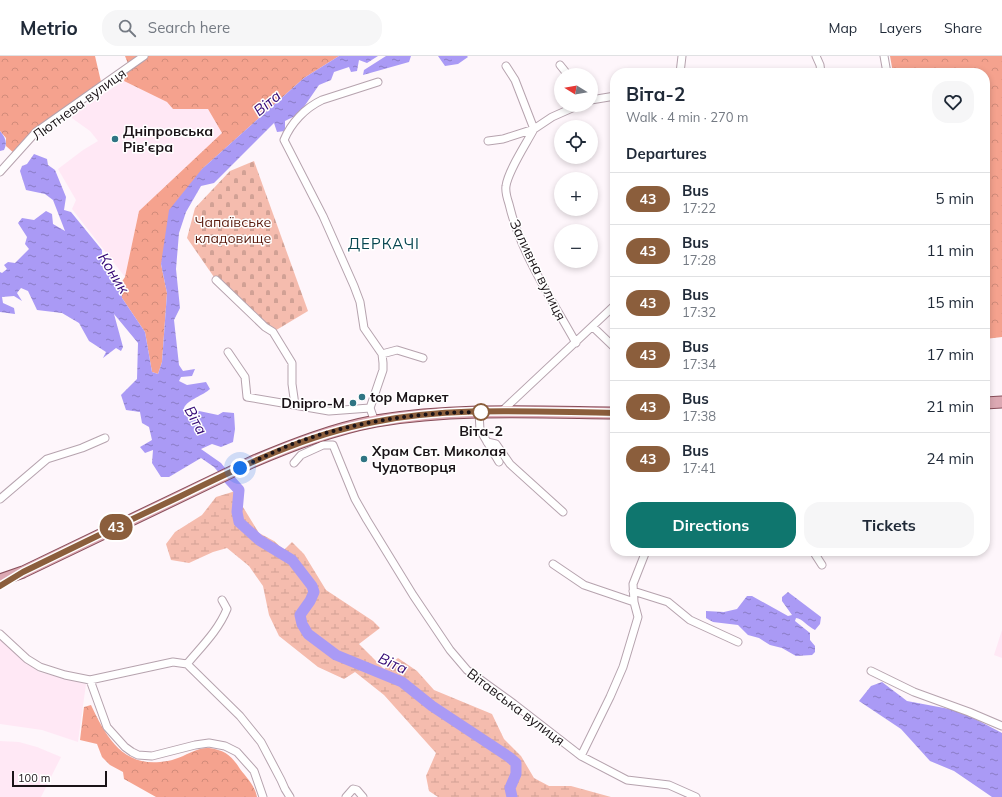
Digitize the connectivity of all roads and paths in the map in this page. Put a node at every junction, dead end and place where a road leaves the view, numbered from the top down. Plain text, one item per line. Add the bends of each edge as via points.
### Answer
1 (144, 56) edge
2 (682, 56) edge
3 (816, 56) edge
4 (884, 56) edge
5 (560, 65) dead end
6 (506, 66) dead end
7 (562, 68) edge
8 (681, 68) edge
9 (820, 68) edge
10 (886, 68) edge
11 (378, 82) dead end
12 (610, 97) edge
13 (598, 99) edge
14 (563, 112) edge
15 (534, 129) junction
16 (488, 141) dead end
17 (0, 172) edge
18 (216, 280) dead end
19 (610, 311) edge
20 (592, 327) junction
21 (576, 343) junction
22 (610, 343) edge
23 (228, 352) dead end
24 (382, 354) junction
25 (423, 358) dead end
26 (1002, 402) edge
27 (990, 403) edge
28 (295, 405) junction
29 (370, 408) junction
30 (502, 411) junction
31 (479, 412) junction
32 (610, 413) edge
33 (375, 422) junction
34 (105, 438) dead end
35 (487, 442) junction
36 (500, 462) dead end
37 (294, 463) dead end
38 (0, 499) edge
39 (563, 512) dead end
40 (644, 556) edge
41 (816, 556) edge
42 (553, 564) dead end
43 (822, 565) dead end
44 (23, 572) junction
45 (0, 580) edge
46 (0, 586) edge
47 (633, 591) junction
48 (222, 600) dead end
49 (634, 602) junction
50 (0, 634) edge
51 (738, 642) dead end
52 (187, 664) junction
53 (871, 671) dead end
54 (90, 680) junction
55 (1002, 726) edge
56 (581, 756) junction
57 (263, 797) edge
58 (290, 797) edge
59 (346, 797) edge
60 (363, 797) edge
61 (696, 797) edge

1 - 17 street, Лютнева вулиця via 36,132
2 - 8 street
3 - 9 street
4 - 10 street
5 - 7 street
6 - 15 street via 515,80
11 - 24 street via 313,104 288,130 284,140 323,216 354,286 360,302 364,328
12 - 13 street
14 - 15 street
15 - 16 street
15 - 21 street, Заливна вулиця via 509,175 506,194 523,246
18 - 28 street via 273,332 290,357
19 - 20 street
20 - 21 street
20 - 22 street
21 - 30 street
23 - 28 street via 245,377 247,397
24 - 25 street via 397,350
24 - 29 street via 384,363
26 - 27 main road
28 - 29 street via 329,411
29 - 33 street
30 - 31 main road
30 - 32 main road
31 - 33 main road via 434,414
31 - 35 street via 480,430
33 - 44 main road via 291,445
34 - 38 street via 47,459
35 - 36 street
35 - 39 street via 496,444 510,464
37 - 56 street, Вітавська вулиця via 301,455 323,445 333,445 355,499 413,595 450,650 467,670
40 - 47 street via 633,584
41 - 43 street
42 - 49 street via 584,585
44 - 45 main road
44 - 46 main road
47 - 49 street
47 - 51 street via 668,602 690,620
48 - 52 street via 227,609 222,620
49 - 56 street via 638,617 623,666
50 - 54 street via 27,659 40,667
52 - 54 street via 173,662
52 - 58 street via 240,716 261,742
53 - 55 street via 914,692
54 - 57 street via 107,727 132,752 152,756 209,743 225,746 237,752 254,770
56 - 61 street, Вітавська вулиця via 627,780 669,785
59 - 60 street via 353,789

